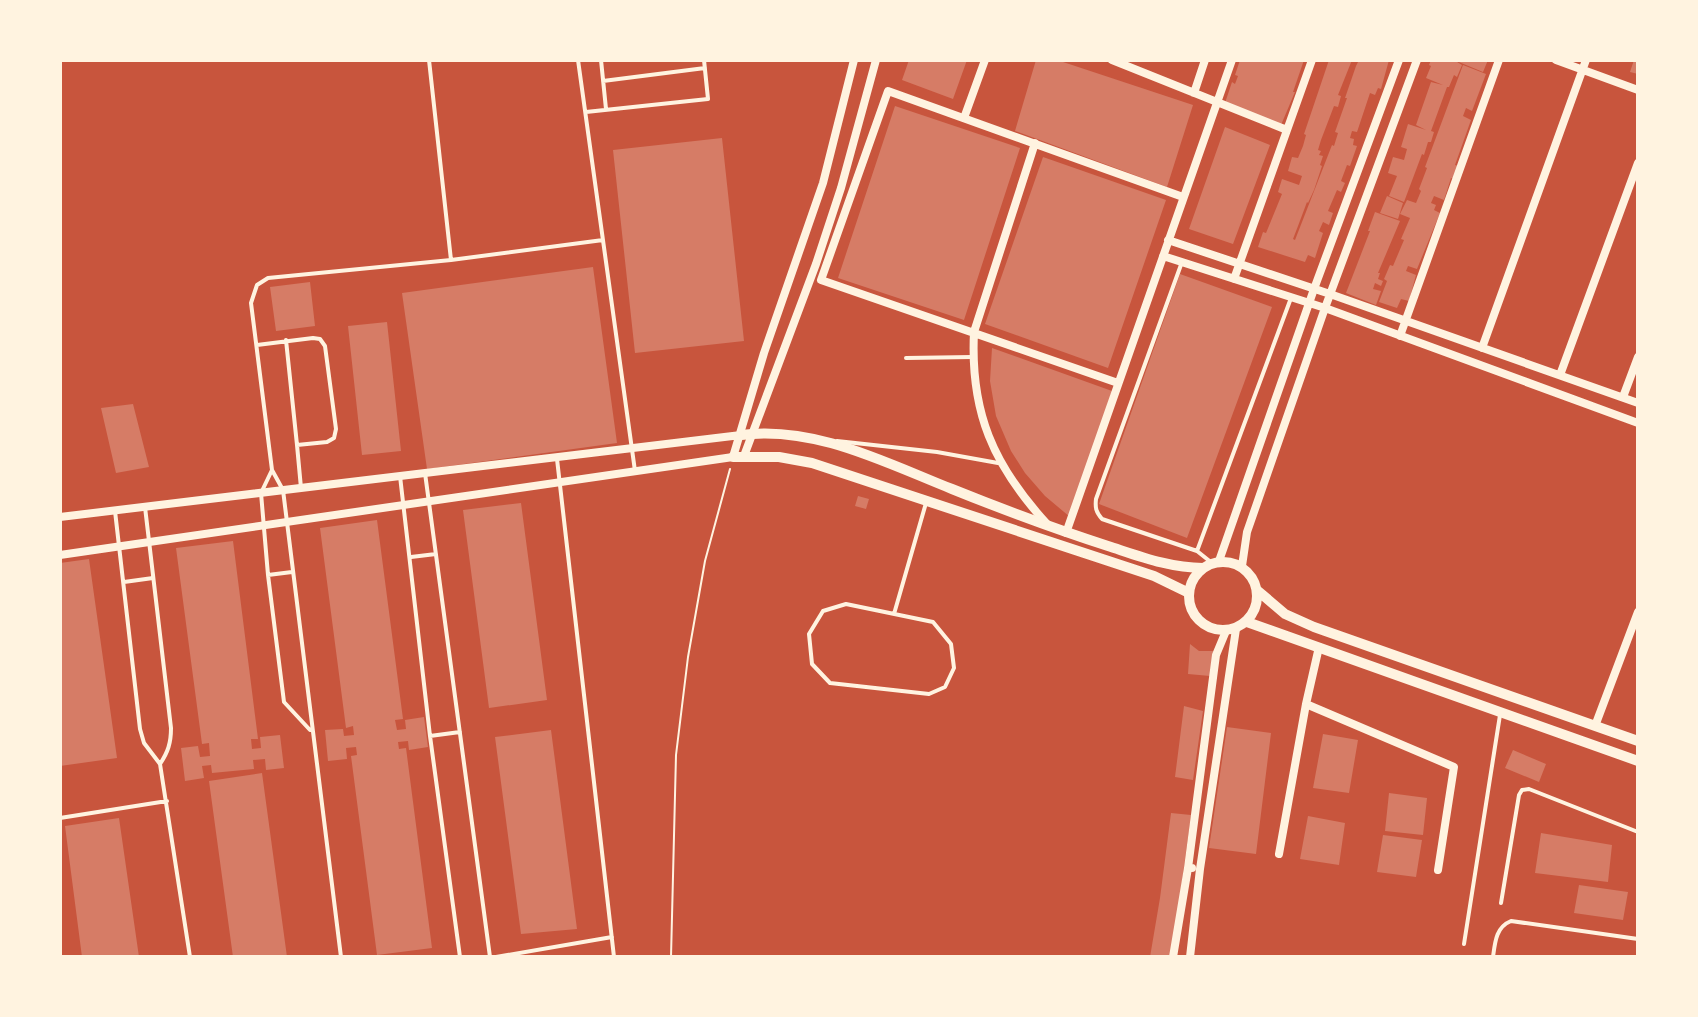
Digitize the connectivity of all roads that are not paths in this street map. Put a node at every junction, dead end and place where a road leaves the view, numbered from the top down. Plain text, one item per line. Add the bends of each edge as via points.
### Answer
1 (429, 60) edge
2 (578, 60) edge
3 (601, 60) edge
4 (704, 60) edge
5 (854, 60) edge
6 (876, 60) edge
7 (985, 60) edge
8 (1112, 60) edge
9 (1205, 60) edge
10 (1232, 60) edge
11 (1312, 60) edge
12 (1399, 60) edge
13 (1417, 60) edge
14 (1499, 60) edge
15 (1556, 60) edge
16 (1586, 60) edge
17 (705, 68) junction
18 (1583, 70) junction
19 (603, 81) junction
20 (1638, 90) edge
21 (1194, 93) junction
22 (1217, 103) junction
23 (607, 110) junction
24 (585, 113) junction
25 (964, 118) junction
26 (1287, 130) junction
27 (1035, 143) junction
28 (1638, 163) edge
29 (1183, 197) junction
30 (603, 240) junction
31 (1168, 240) junction
32 (1163, 256) junction
33 (451, 260) junction
34 (1182, 262) junction
35 (1239, 264) junction
36 (1234, 279) junction
37 (1314, 289) junction
38 (1330, 294) junction
39 (1291, 298) junction
40 (1309, 304) junction
41 (1325, 308) junction
42 (1406, 321) junction
43 (974, 332) junction
44 (1400, 336) junction
45 (286, 340) junction
46 (256, 345) junction
47 (1482, 348) junction
48 (972, 357) junction
49 (1638, 357) edge
50 (906, 358) dead end
51 (1560, 375) junction
52 (1118, 383) junction
53 (1623, 397) junction
54 (1638, 403) edge
55 (1638, 423) edge
56 (746, 434) junction
57 (812, 438) junction
58 (297, 445) junction
59 (632, 448) junction
60 (739, 456) junction
61 (556, 457) junction
62 (1001, 463) junction
63 (272, 470) junction
64 (635, 471) junction
65 (425, 473) junction
66 (400, 476) junction
67 (559, 482) junction
68 (301, 488) junction
69 (283, 490) junction
70 (261, 493) junction
71 (429, 501) junction
72 (927, 501) junction
73 (403, 505) junction
74 (145, 507) junction
75 (115, 511) junction
76 (60, 517) edge
77 (286, 522) junction
78 (264, 525) junction
79 (1051, 528) junction
80 (1066, 533) junction
81 (149, 542) junction
82 (119, 546) junction
83 (1197, 551) junction
84 (436, 554) junction
85 (60, 555) edge
86 (410, 558) junction
87 (1211, 564) junction
88 (1242, 566) junction
89 (292, 572) junction
90 (268, 575) junction
91 (153, 578) junction
92 (123, 583) junction
93 (1258, 591) junction
94 (1189, 593) junction
95 (1638, 612) edge
96 (894, 615) junction
97 (1247, 622) junction
98 (1231, 630) junction
99 (1319, 647) junction
100 (1306, 704) junction
101 (1501, 712) junction
102 (1595, 726) junction
103 (312, 732) junction
104 (460, 732) junction
105 (430, 736) junction
106 (1638, 741) edge
107 (1638, 761) edge
108 (160, 764) junction
109 (167, 801) junction
110 (60, 818) edge
111 (1638, 832) edge
112 (1279, 854) dead end
113 (1188, 868) junction
114 (1200, 869) junction
115 (1438, 870) dead end
116 (1501, 903) dead end
117 (612, 937) junction
118 (1638, 939) edge
119 (1464, 944) dead end
120 (190, 957) edge
121 (341, 957) edge
122 (460, 957) edge
123 (490, 957) edge
124 (496, 957) edge
125 (614, 957) edge
126 (1173, 957) edge
127 (1190, 957) edge
128 (1493, 957) edge

1 - 33 lane
2 - 24 lane
3 - 19 lane
4 - 17 lane
5 - 56 street via 823,183 764,353
6 - 56 street via 820,251
7 - 25 street
8 - 21 street
9 - 21 street
10 - 22 street
11 - 26 street
12 - 37 street
13 - 38 street
14 - 42 street
15 - 18 street
16 - 18 street
17 - 19 lane
17 - 23 lane via 708,99
18 - 20 street
18 - 47 street
19 - 23 lane
21 - 22 street
22 - 26 street
22 - 29 street
23 - 24 lane
24 - 30 lane
25 - 27 street
25 - 43 street via 888,91 821,280
26 - 35 street
27 - 29 street
27 - 43 street
28 - 51 street
29 - 31 street
30 - 33 lane
30 - 59 lane
31 - 32 street
31 - 35 street
32 - 34 street
32 - 52 street
33 - 46 lane via 268,278 257,285 251,303
34 - 36 street
34 - 83 lane via 1095,507 1102,519
35 - 36 street
35 - 37 street
36 - 39 street
37 - 38 street
37 - 40 street
38 - 41 street
38 - 42 street
39 - 40 street
39 - 83 lane
40 - 41 street
40 - 87 street
41 - 44 street
41 - 88 street via 1247,532
42 - 44 street
42 - 47 street
43 - 48 street
43 - 52 street
44 - 55 street
45 - 46 lane
45 - 58 lane
45 - 58 lane via 320,339 325,346 336,429 327,442
46 - 63 lane
47 - 51 street
48 - 50 lane
48 - 62 street via 976,395
49 - 53 street
51 - 53 street
52 - 80 street
53 - 54 street
56 - 57 street
56 - 59 street
56 - 60 street
57 - 62 lane
57 - 79 street
58 - 68 lane
59 - 61 street
59 - 64 lane
60 - 64 street
60 - 72 street via 812,463
61 - 65 street
61 - 67 lane
62 - 79 street
63 - 69 lane
63 - 70 lane
64 - 67 street
65 - 66 street
65 - 71 lane
66 - 68 street
66 - 73 lane
67 - 71 street
67 - 117 lane
68 - 69 street
69 - 70 street
69 - 77 lane
70 - 74 street
70 - 78 lane
71 - 73 street
71 - 84 lane
72 - 94 street via 1154,576
72 - 96 lane
73 - 77 street
73 - 86 lane
74 - 75 street
74 - 81 lane
75 - 76 street
75 - 82 lane
77 - 78 street
77 - 89 lane
78 - 81 street
78 - 90 lane
79 - 80 street
80 - 87 street via 1183,568
81 - 82 street
81 - 91 lane
82 - 85 street
82 - 92 lane
83 - 87 lane
84 - 86 lane
84 - 104 lane
86 - 105 lane
87 - 88 street via 1227,561
87 - 94 street via 1196,575
88 - 93 street
89 - 90 lane
89 - 103 lane
90 - 103 lane via 284,702
91 - 92 lane
91 - 108 lane via 171,728 168,752
92 - 108 lane via 140,729
93 - 97 street
93 - 102 street via 1285,614 1314,627
94 - 98 street via 1190,605 1203,624
95 - 102 street
96 - 96 lane via 846,604 823,611 809,634 812,664 830,683 929,694 945,687 954,668 951,644 933,622
97 - 98 street
97 - 99 street
98 - 113 street via 1216,655
98 - 114 street
99 - 100 street
99 - 101 street
100 - 112 street
100 - 115 street via 1454,767
101 - 107 street
101 - 119 lane
102 - 106 street
103 - 121 lane
104 - 105 lane
104 - 123 lane
105 - 122 lane
108 - 109 lane
109 - 110 lane
109 - 120 lane
111 - 116 lane via 1522,790
113 - 114 street
113 - 126 street
114 - 127 street
117 - 124 lane
117 - 125 lane
118 - 128 lane via 1511,921 1498,930

